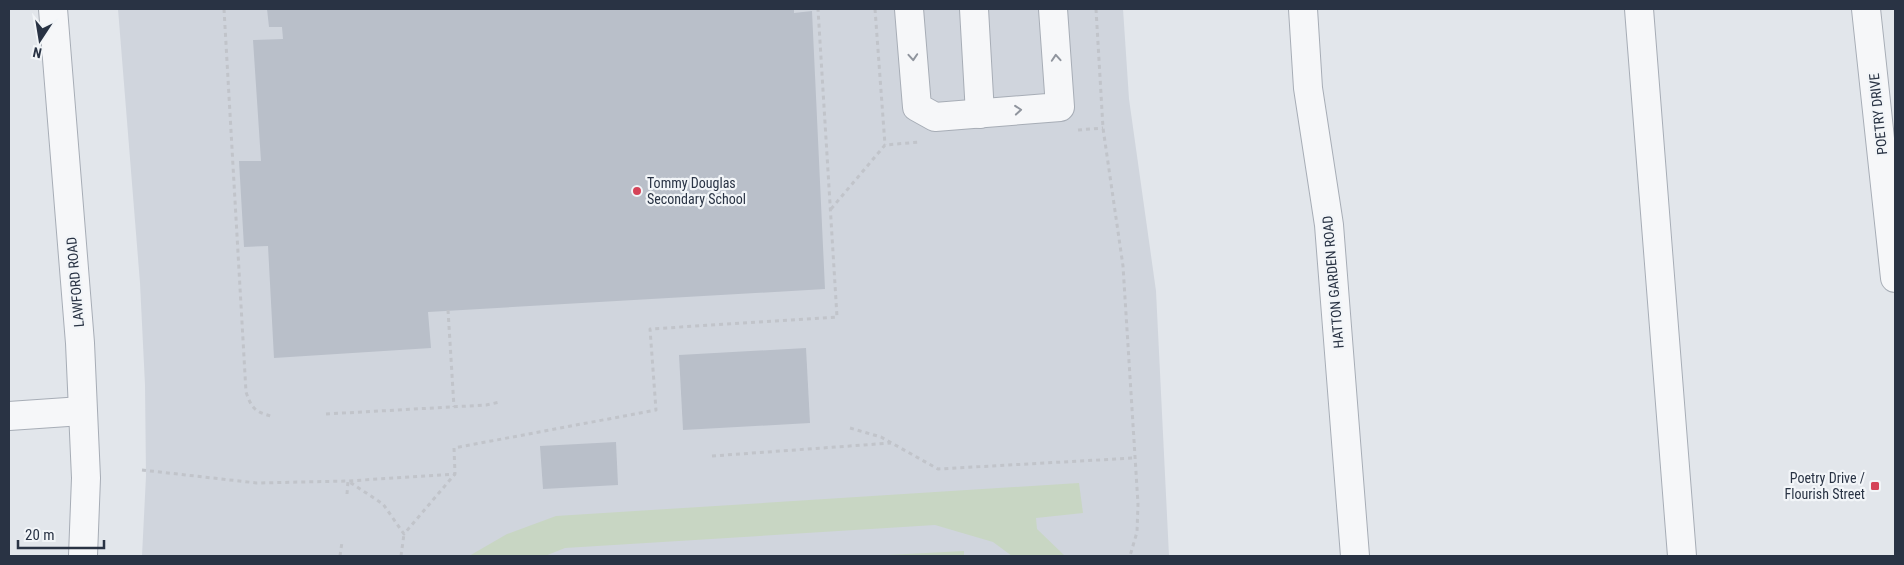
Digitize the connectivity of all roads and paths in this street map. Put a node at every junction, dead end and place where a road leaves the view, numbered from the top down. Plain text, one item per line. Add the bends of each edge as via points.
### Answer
1 (53, 9) edge
2 (224, 9) edge
3 (818, 9) edge
4 (875, 9) edge
5 (909, 9) edge
6 (974, 9) edge
7 (1052, 9) edge
8 (1096, 9) edge
9 (1303, 9) edge
10 (1639, 9) edge
11 (1866, 9) edge
12 (980, 114) junction
13 (1103, 128) junction
14 (1074, 130) dead end
15 (925, 142) dead end
16 (885, 145) junction
17 (830, 210) junction
18 (1895, 278) edge
19 (448, 310) dead end
20 (500, 402) dead end
21 (454, 407) junction
22 (82, 411) junction
23 (326, 414) dead end
24 (9, 416) edge
25 (274, 417) dead end
26 (850, 428) dead end
27 (892, 443) junction
28 (712, 456) dead end
29 (1134, 458) junction
30 (142, 470) dead end
31 (455, 474) junction
32 (348, 481) junction
33 (347, 494) dead end
34 (404, 534) junction
35 (342, 542) dead end
36 (83, 556) edge
37 (340, 556) edge
38 (401, 556) edge
39 (1130, 556) edge
40 (1355, 556) edge
41 (1682, 556) edge

1 - 22 street, LAWFORD ROAD via 80,343
2 - 25 path via 246,392 250,405 261,414
3 - 17 path
4 - 16 path
5 -> 12 street via 917,107 935,117
6 - 12 street
12 -> 7 street via 1060,107
8 - 13 path
9 - 40 street, HATTON GARDEN ROAD via 1308,88 1328,225
10 - 41 street
11 - 18 street, POETRY DRIVE
13 - 14 path
13 - 29 path via 1123,266
15 - 16 path
16 - 17 path
17 - 31 path via 837,317 650,329 656,410 454,448
19 - 21 path
20 - 21 path
21 - 23 path
22 - 24 street
22 - 36 street, LAWFORD ROAD via 86,478
26 - 27 path
27 - 28 path
27 - 29 path via 938,468
29 - 39 path via 1137,532
30 - 32 path via 257,483
31 - 32 path
31 - 34 path
32 - 33 path
32 - 34 path via 383,504
34 - 38 path
35 - 37 path

